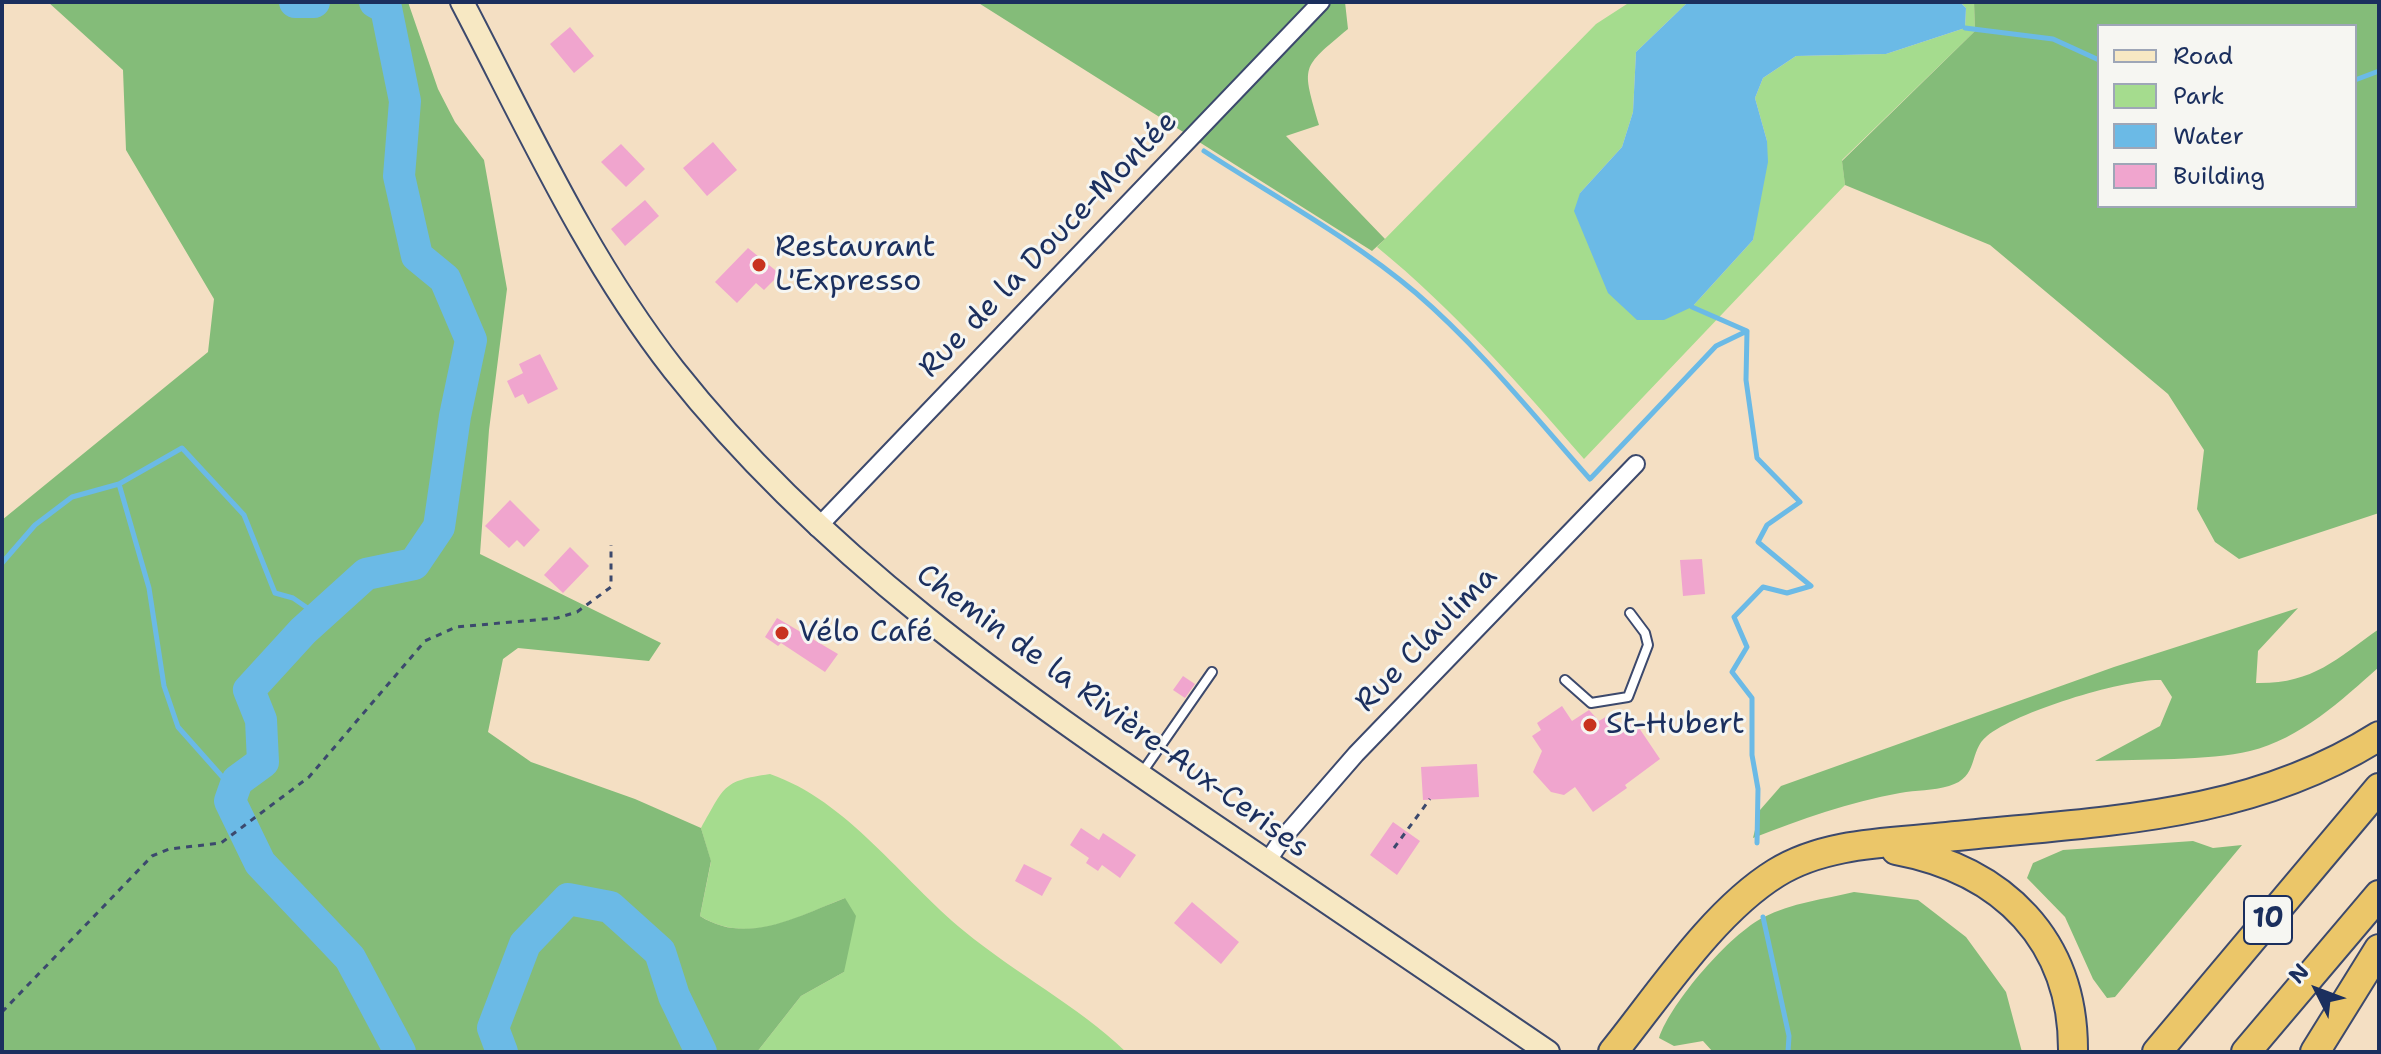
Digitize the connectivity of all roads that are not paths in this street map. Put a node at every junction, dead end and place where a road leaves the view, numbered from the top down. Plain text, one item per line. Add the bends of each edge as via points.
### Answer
1 (462, 2) edge
2 (1321, 2) edge
3 (1636, 464) dead end
4 (817, 528) junction
5 (1630, 613) dead end
6 (1212, 672) dead end
7 (1565, 680) dead end
8 (2379, 736) edge
9 (1141, 775) junction
10 (2379, 788) edge
11 (1860, 846) junction
12 (1267, 862) junction
13 (2379, 895) edge
14 (2379, 949) edge
15 (1548, 1052) edge
16 (1613, 1052) edge
17 (2073, 1052) edge
18 (2157, 1052) edge
19 (2246, 1052) edge
20 (2315, 1052) edge

1 - 4 main road, Chemin de la Rivière-Aux-Cerises via 575,217 635,314 711,413
2 - 4 street, Rue de la Douce-Montée
3 - 12 street, Rue Claulima via 1347,764
4 - 9 main road, Chemin de la Rivière-Aux-Cerises via 1003,678
5 - 7 lane via 1648,645 1628,697 1591,703
6 - 9 lane
8 - 11 highway via 2293,781 2197,809 2116,822
9 - 12 main road, Chemin de la Rivière-Aux-Cerises
10 - 18 highway, 10
11 - 16 highway via 1799,862 1758,886 1710,934
11 - 17 highway via 1947,862 1979,877 2013,904 2041,936 2063,979
12 - 15 main road, Chemin de la Rivière-Aux-Cerises
13 - 19 highway, 10
14 - 20 highway

